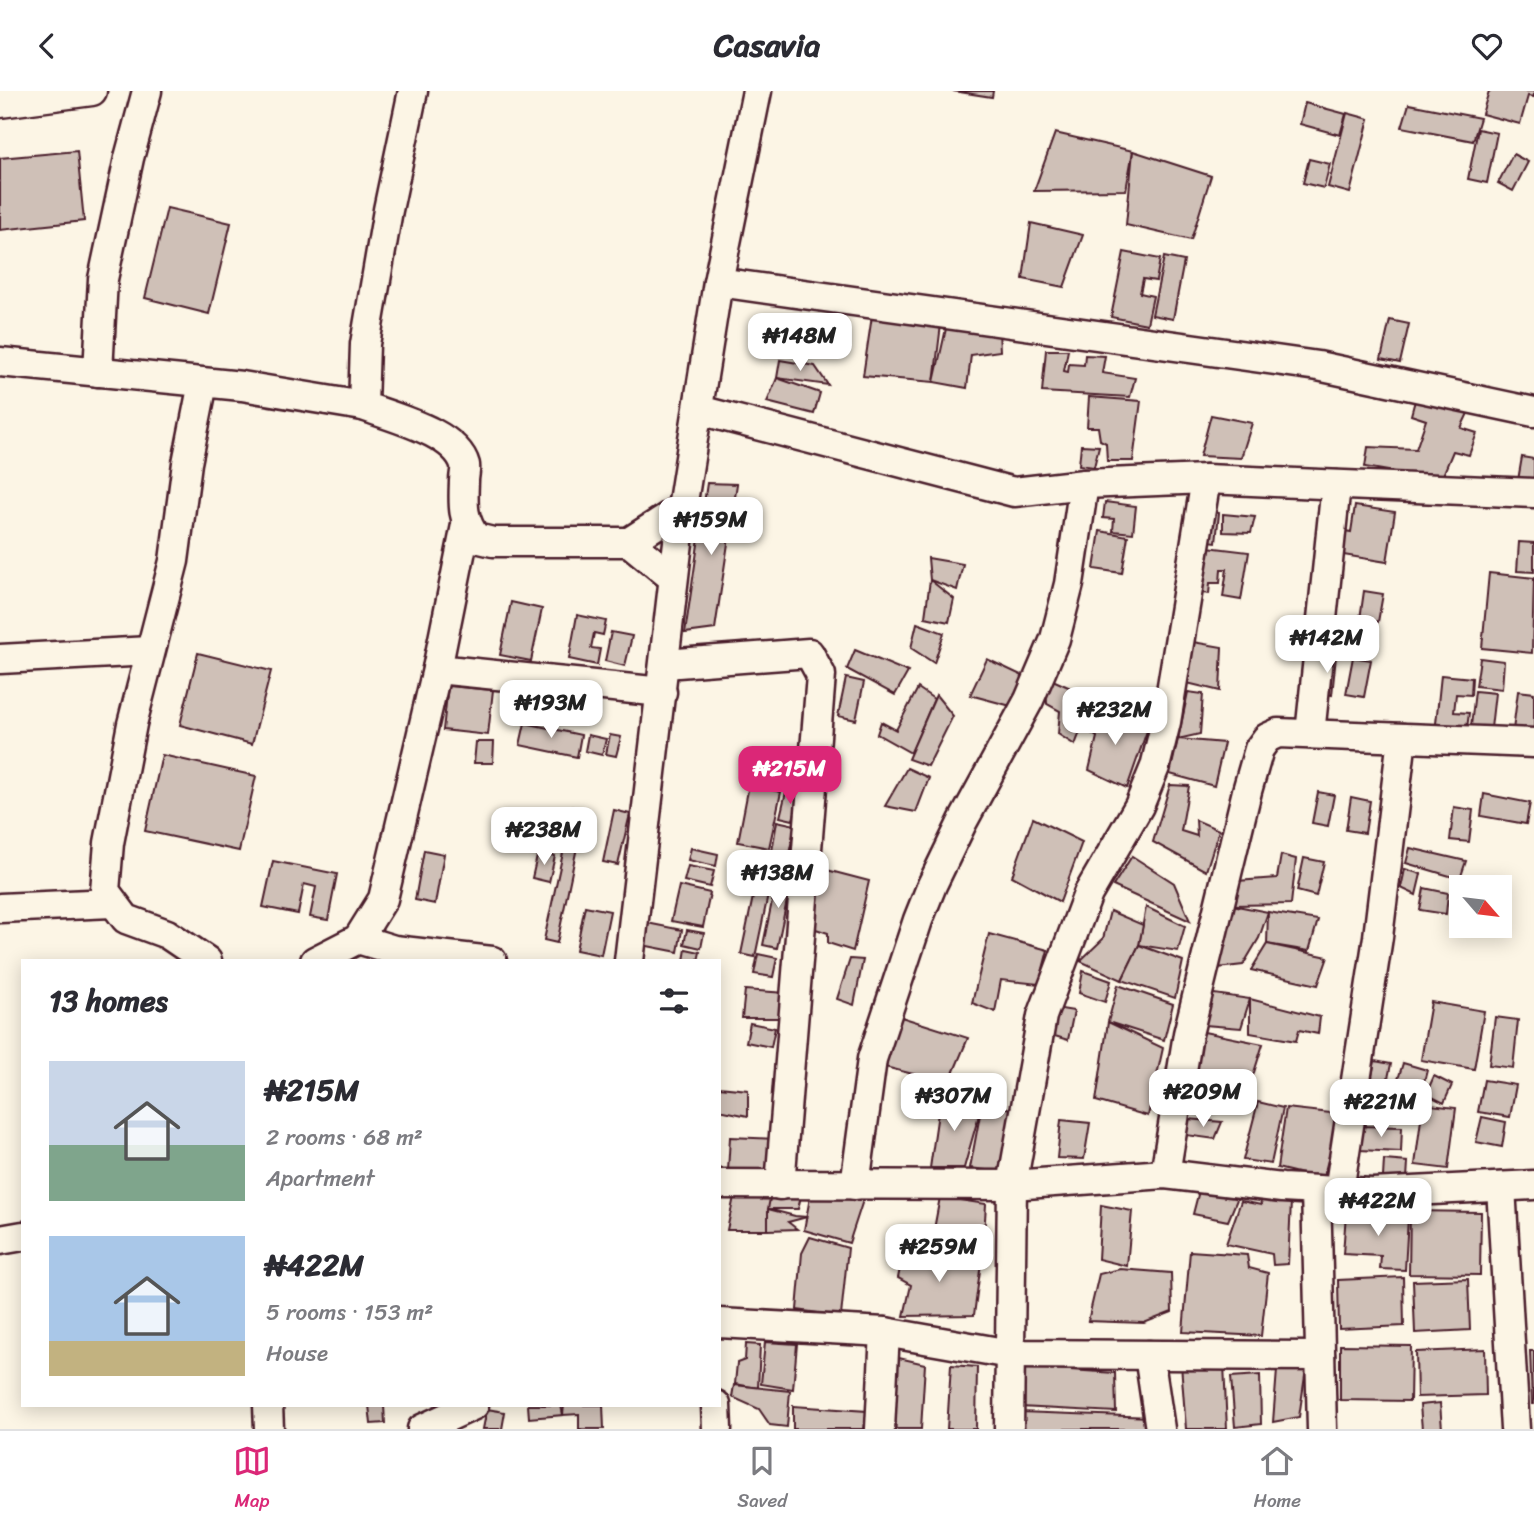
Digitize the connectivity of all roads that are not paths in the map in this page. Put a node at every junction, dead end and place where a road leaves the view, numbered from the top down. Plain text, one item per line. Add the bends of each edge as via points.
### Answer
1 (92, 91) edge
2 (146, 91) edge
3 (414, 91) edge
4 (757, 91) edge
5 (0, 103) edge
6 (718, 282) junction
7 (0, 362) edge
8 (98, 372) junction
9 (203, 383) junction
10 (363, 406) junction
11 (699, 410) junction
12 (1534, 412) edge
13 (1206, 479) junction
14 (1084, 484) junction
15 (1336, 485) junction
16 (1534, 493) edge
17 (682, 508) junction
18 (466, 524) junction
19 (629, 542) junction
20 (673, 578) junction
21 (150, 651) junction
22 (0, 659) edge
23 (666, 664) junction
24 (437, 669) junction
25 (662, 692) junction
26 (1310, 734) junction
27 (1402, 738) junction
28 (1534, 743) edge
29 (111, 903) junction
30 (0, 908) edge
31 (358, 939) junction
32 (394, 955) edge
33 (204, 959) edge
34 (319, 959) edge
35 (459, 959) edge
36 (629, 959) edge
37 (1165, 1174) junction
38 (721, 1184) edge
39 (780, 1185) junction
40 (855, 1185) junction
41 (1012, 1185) junction
42 (1534, 1185) edge
43 (1501, 1187) junction
44 (1328, 1191) junction
45 (21, 1235) edge
46 (0, 1240) edge
47 (721, 1323) edge
48 (886, 1332) junction
49 (1010, 1355) junction
50 (1149, 1355) junction
51 (1320, 1356) junction
52 (268, 1407) edge
53 (716, 1407) edge
54 (460, 1408) edge
55 (269, 1429) edge
56 (422, 1429) edge
57 (717, 1429) edge
58 (880, 1429) edge
59 (1009, 1429) edge
60 (1160, 1429) edge
61 (1322, 1429) edge
62 (1516, 1429) edge

1 - 5 street
2 - 8 street via 103,279
3 - 10 street via 365,344
4 - 6 street
6 - 11 street
6 - 12 street via 1318,366
7 - 8 street
8 - 9 street
9 - 10 street
9 - 21 street via 174,561
10 - 18 street via 452,444 465,465
11 - 14 street via 1014,492
11 - 17 street
13 - 14 street
13 - 15 street
13 - 41 street via 1155,767 1139,806 1088,894 1042,1016
14 - 40 street via 1069,584 1055,639 1029,700 932,885 872,1059
15 - 16 street
15 - 26 street
17 - 19 street
17 - 20 street
18 - 19 street via 476,538 493,542
18 - 24 street
19 - 20 street
20 - 23 street
21 - 22 street
21 - 29 street via 109,843 104,891
23 - 25 street
23 - 39 street via 809,653 821,675
24 - 25 street
24 - 31 street via 383,899
25 - 36 street
26 - 27 street
26 - 37 street via 1278,733 1259,749 1188,1034
27 - 28 street
27 - 44 street via 1378,937
29 - 30 street
29 - 33 street via 126,919 167,934
31 - 32 street
31 - 34 street
32 - 35 street
37 - 41 street
37 - 44 street
38 - 39 street
39 - 40 street
40 - 41 street
41 - 49 street
42 - 43 street
43 - 44 street
43 - 62 street
44 - 51 street
45 - 46 street
47 - 48 street
48 - 49 street
48 - 58 street
49 - 50 street
49 - 59 street
50 - 51 street
50 - 60 street
51 - 61 street
52 - 55 street
53 - 57 street
54 - 56 street

